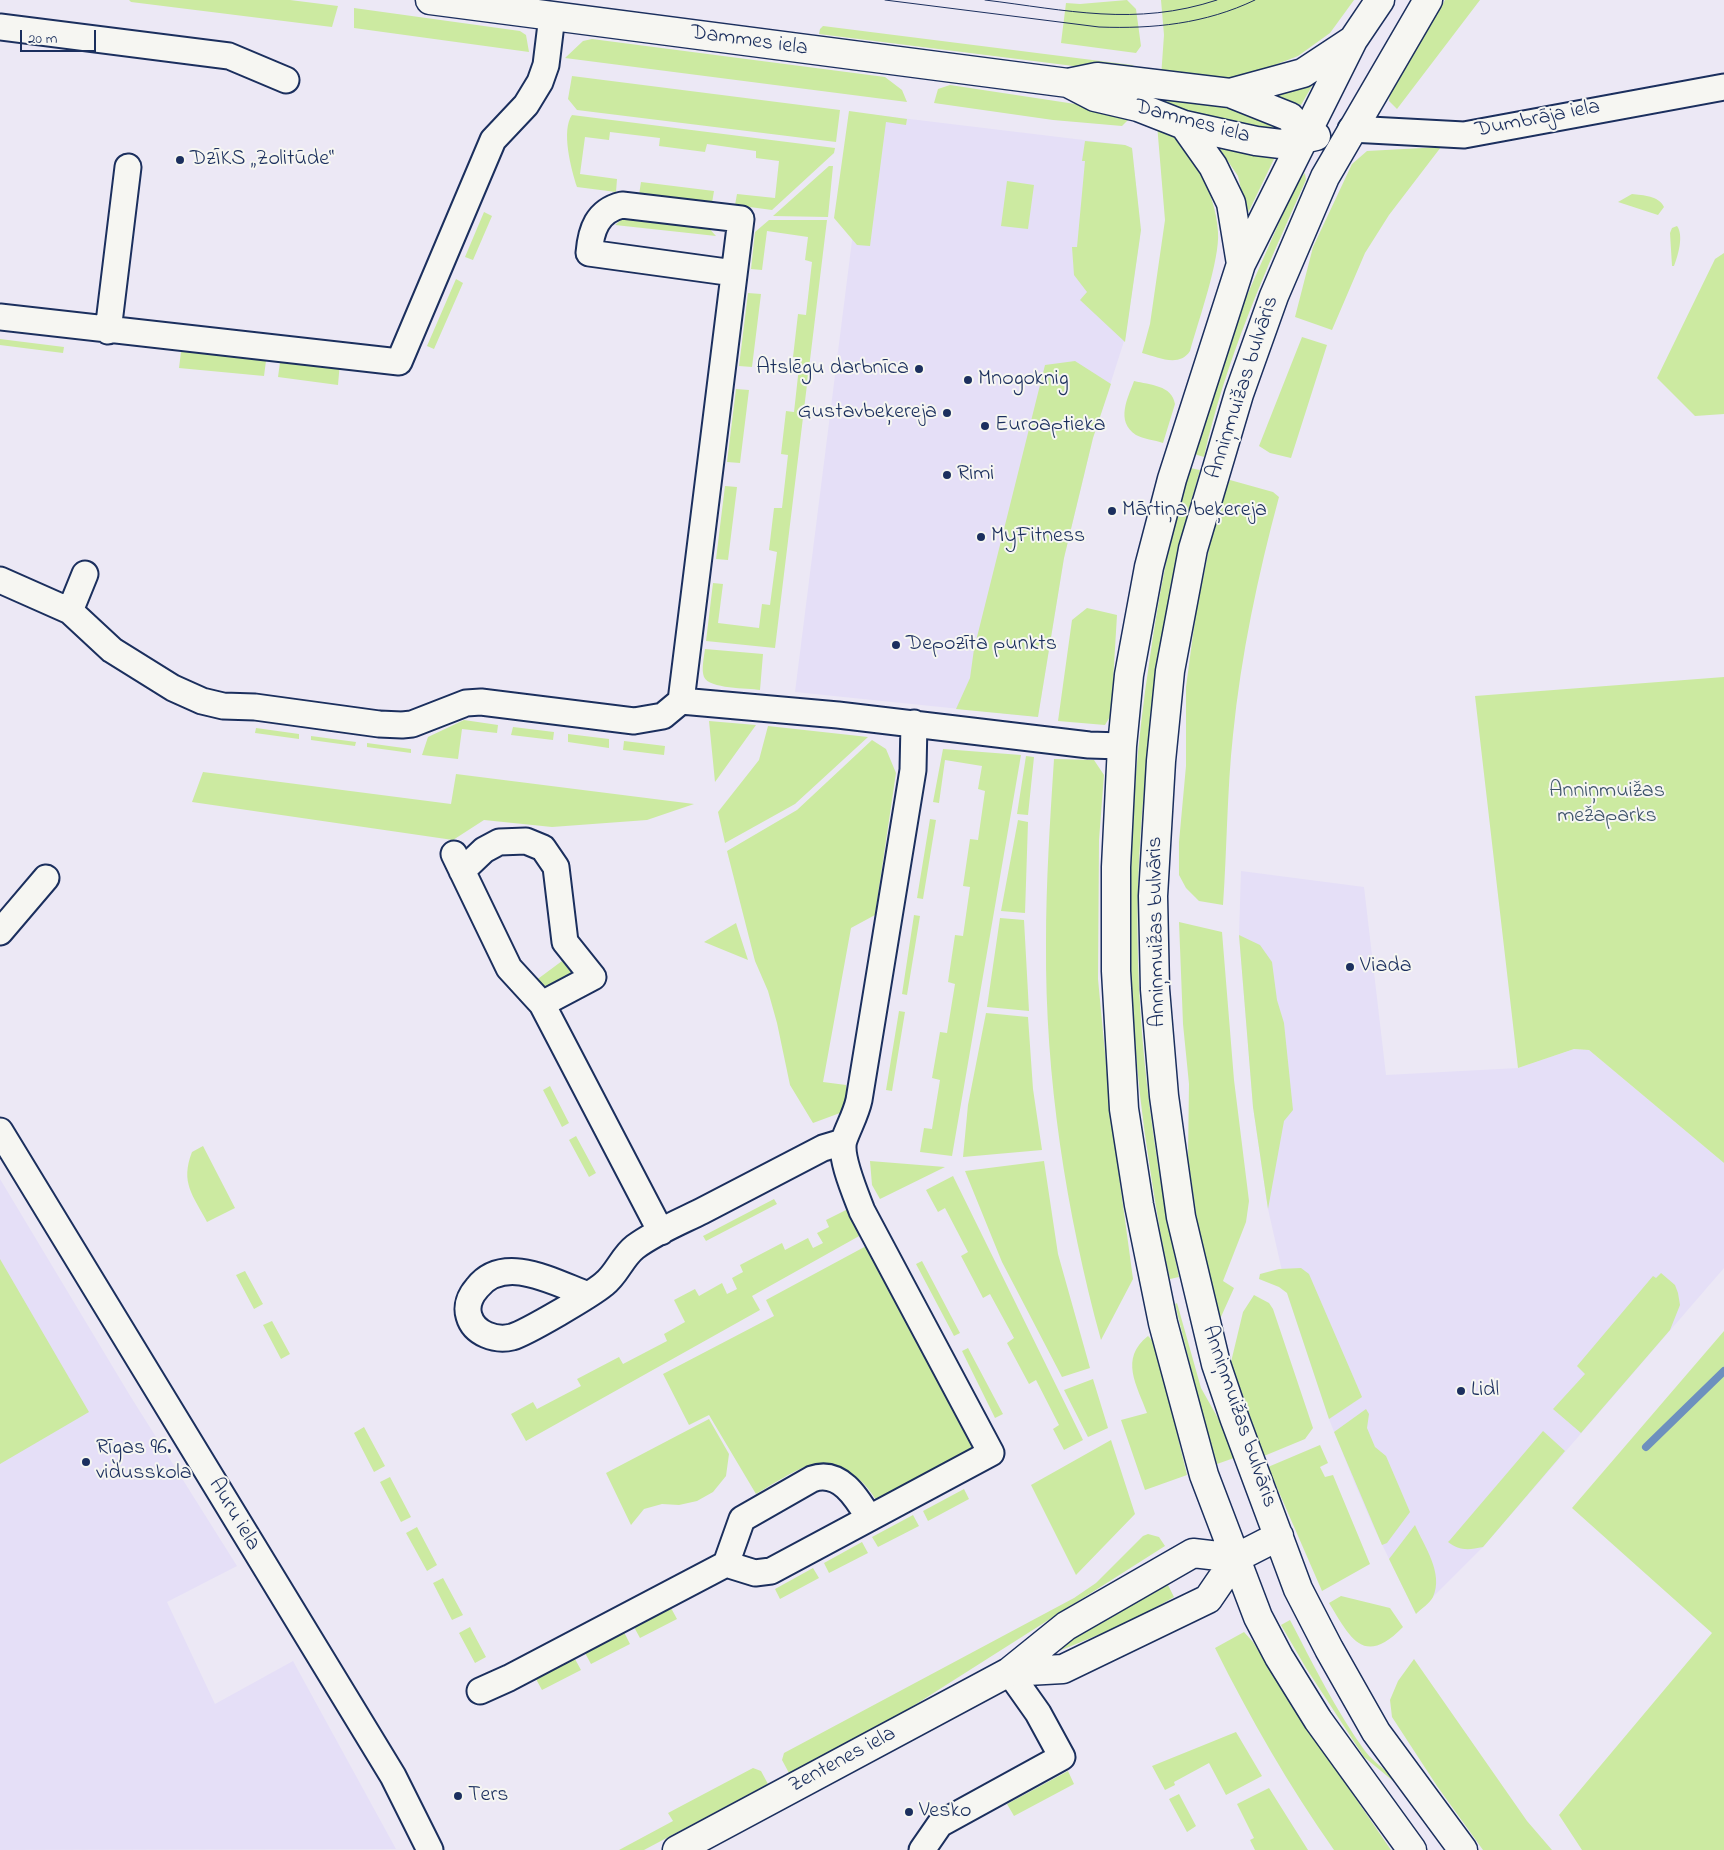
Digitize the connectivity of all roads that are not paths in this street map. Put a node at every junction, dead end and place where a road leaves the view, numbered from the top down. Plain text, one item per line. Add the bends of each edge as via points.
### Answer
1 (430, 0) edge
2 (1380, 0) edge
3 (1428, 0) edge
4 (552, 16) junction
5 (0, 27) edge
6 (1353, 40) junction
7 (286, 80) dead end
8 (1068, 83) junction
9 (1724, 87) edge
10 (1230, 93) junction
11 (1184, 125) junction
12 (1351, 129) junction
13 (1305, 138) junction
14 (128, 167) dead end
15 (1241, 264) junction
16 (734, 273) junction
17 (0, 317) edge
18 (108, 331) junction
19 (85, 574) dead end
20 (0, 580) edge
21 (70, 612) junction
22 (681, 701) junction
23 (914, 723) junction
24 (1122, 746) junction
25 (46, 878) dead end
26 (0, 932) edge
27 (542, 1004) junction
28 (0, 1131) edge
29 (843, 1142) junction
30 (661, 1232) junction
31 (588, 1295) dead end
32 (1202, 1310) junction
33 (1163, 1323) junction
34 (869, 1518) junction
35 (1279, 1536) junction
36 (1236, 1558) junction
37 (726, 1564) junction
38 (1009, 1672) junction
39 (480, 1691) dead end
40 (1423, 1795) junction
41 (1391, 1820) junction
42 (430, 1850) edge
43 (677, 1850) edge
44 (922, 1850) edge
45 (1412, 1850) edge
46 (1463, 1850) edge

1 - 4 street, Dammes iela
2 - 6 street, Anniņmuižas bulvāris
3 - 12 street, Anniņmuižas bulvāris
4 - 8 street, Dammes iela
4 - 18 street via 546,65 540,82 526,105 493,140 399,362
5 - 7 street via 229,56
6 - 10 street via 1303,73
6 - 13 street, Anniņmuižas bulvāris
8 - 10 street, Dammes iela via 1097,77
8 - 11 street, Dammes iela via 1095,97 1138,107
9 - 12 street, Dumbrāja iela via 1464,135
10 - 13 street, Dammes iela via 1290,117
11 - 13 street, Dammes iela via 1282,144
11 - 15 street via 1213,166 1231,203
12 - 13 street
12 - 32 street, Anniņmuižas bulvāris via 1325,177 1274,296 1239,394 1192,550 1170,671 1156,830 1153,896 1155,990 1164,1096 1180,1217
13 - 15 street, Anniņmuižas bulvāris
14 - 18 street
15 - 24 street, Anniņmuižas bulvāris via 1160,521 1129,675
16 - 16 street via 589,253 591,234 598,218 613,207 622,205 741,219
16 - 22 street
17 - 18 street
19 - 21 street
20 - 21 street
21 - 22 street via 100,641 154,677 202,701 223,706 402,725 466,703 481,702 634,721 663,716
22 - 23 street
23 - 24 street via 1089,745
23 - 29 street via 914,770 859,1100
24 - 33 street, Anniņmuižas bulvāris via 1116,867 1116,971 1124,1110
25 - 26 street
27 - 27 street via 509,968 458,862 498,842 532,842 553,859 565,942 593,977
27 - 30 street
28 - 42 street, Auru iela via 393,1776
29 - 30 street via 822,1148
29 - 34 street via 848,1178 862,1211 991,1453
30 - 31 street via 635,1247 604,1284
32 - 33 street via 1190,1291 1179,1289 1167,1299
32 - 35 street, Anniņmuižas bulvāris via 1219,1373
33 - 36 street, Anniņmuižas bulvāris via 1204,1475
34 - 37 street via 766,1573
34 - 37 street via 858,1499 844,1485 831,1477 818,1476 742,1519
35 - 36 street, Zentenes iela
35 - 40 street, Anniņmuižas bulvāris via 1298,1589 1348,1683 1376,1732
36 - 38 street, Zentenes iela via 1193,1553 1066,1626
36 - 38 street, Zentenes iela via 1208,1599 1063,1669
36 - 41 street, Anniņmuižas bulvāris via 1258,1617 1279,1657 1318,1720
37 - 39 street
38 - 43 street, Zentenes iela
38 - 44 street via 1038,1713 1062,1757 940,1824
40 - 41 street via 1430,1818 1423,1833 1412,1835
40 - 46 street, Anniņmuižas bulvāris
41 - 45 street, Anniņmuižas bulvāris

